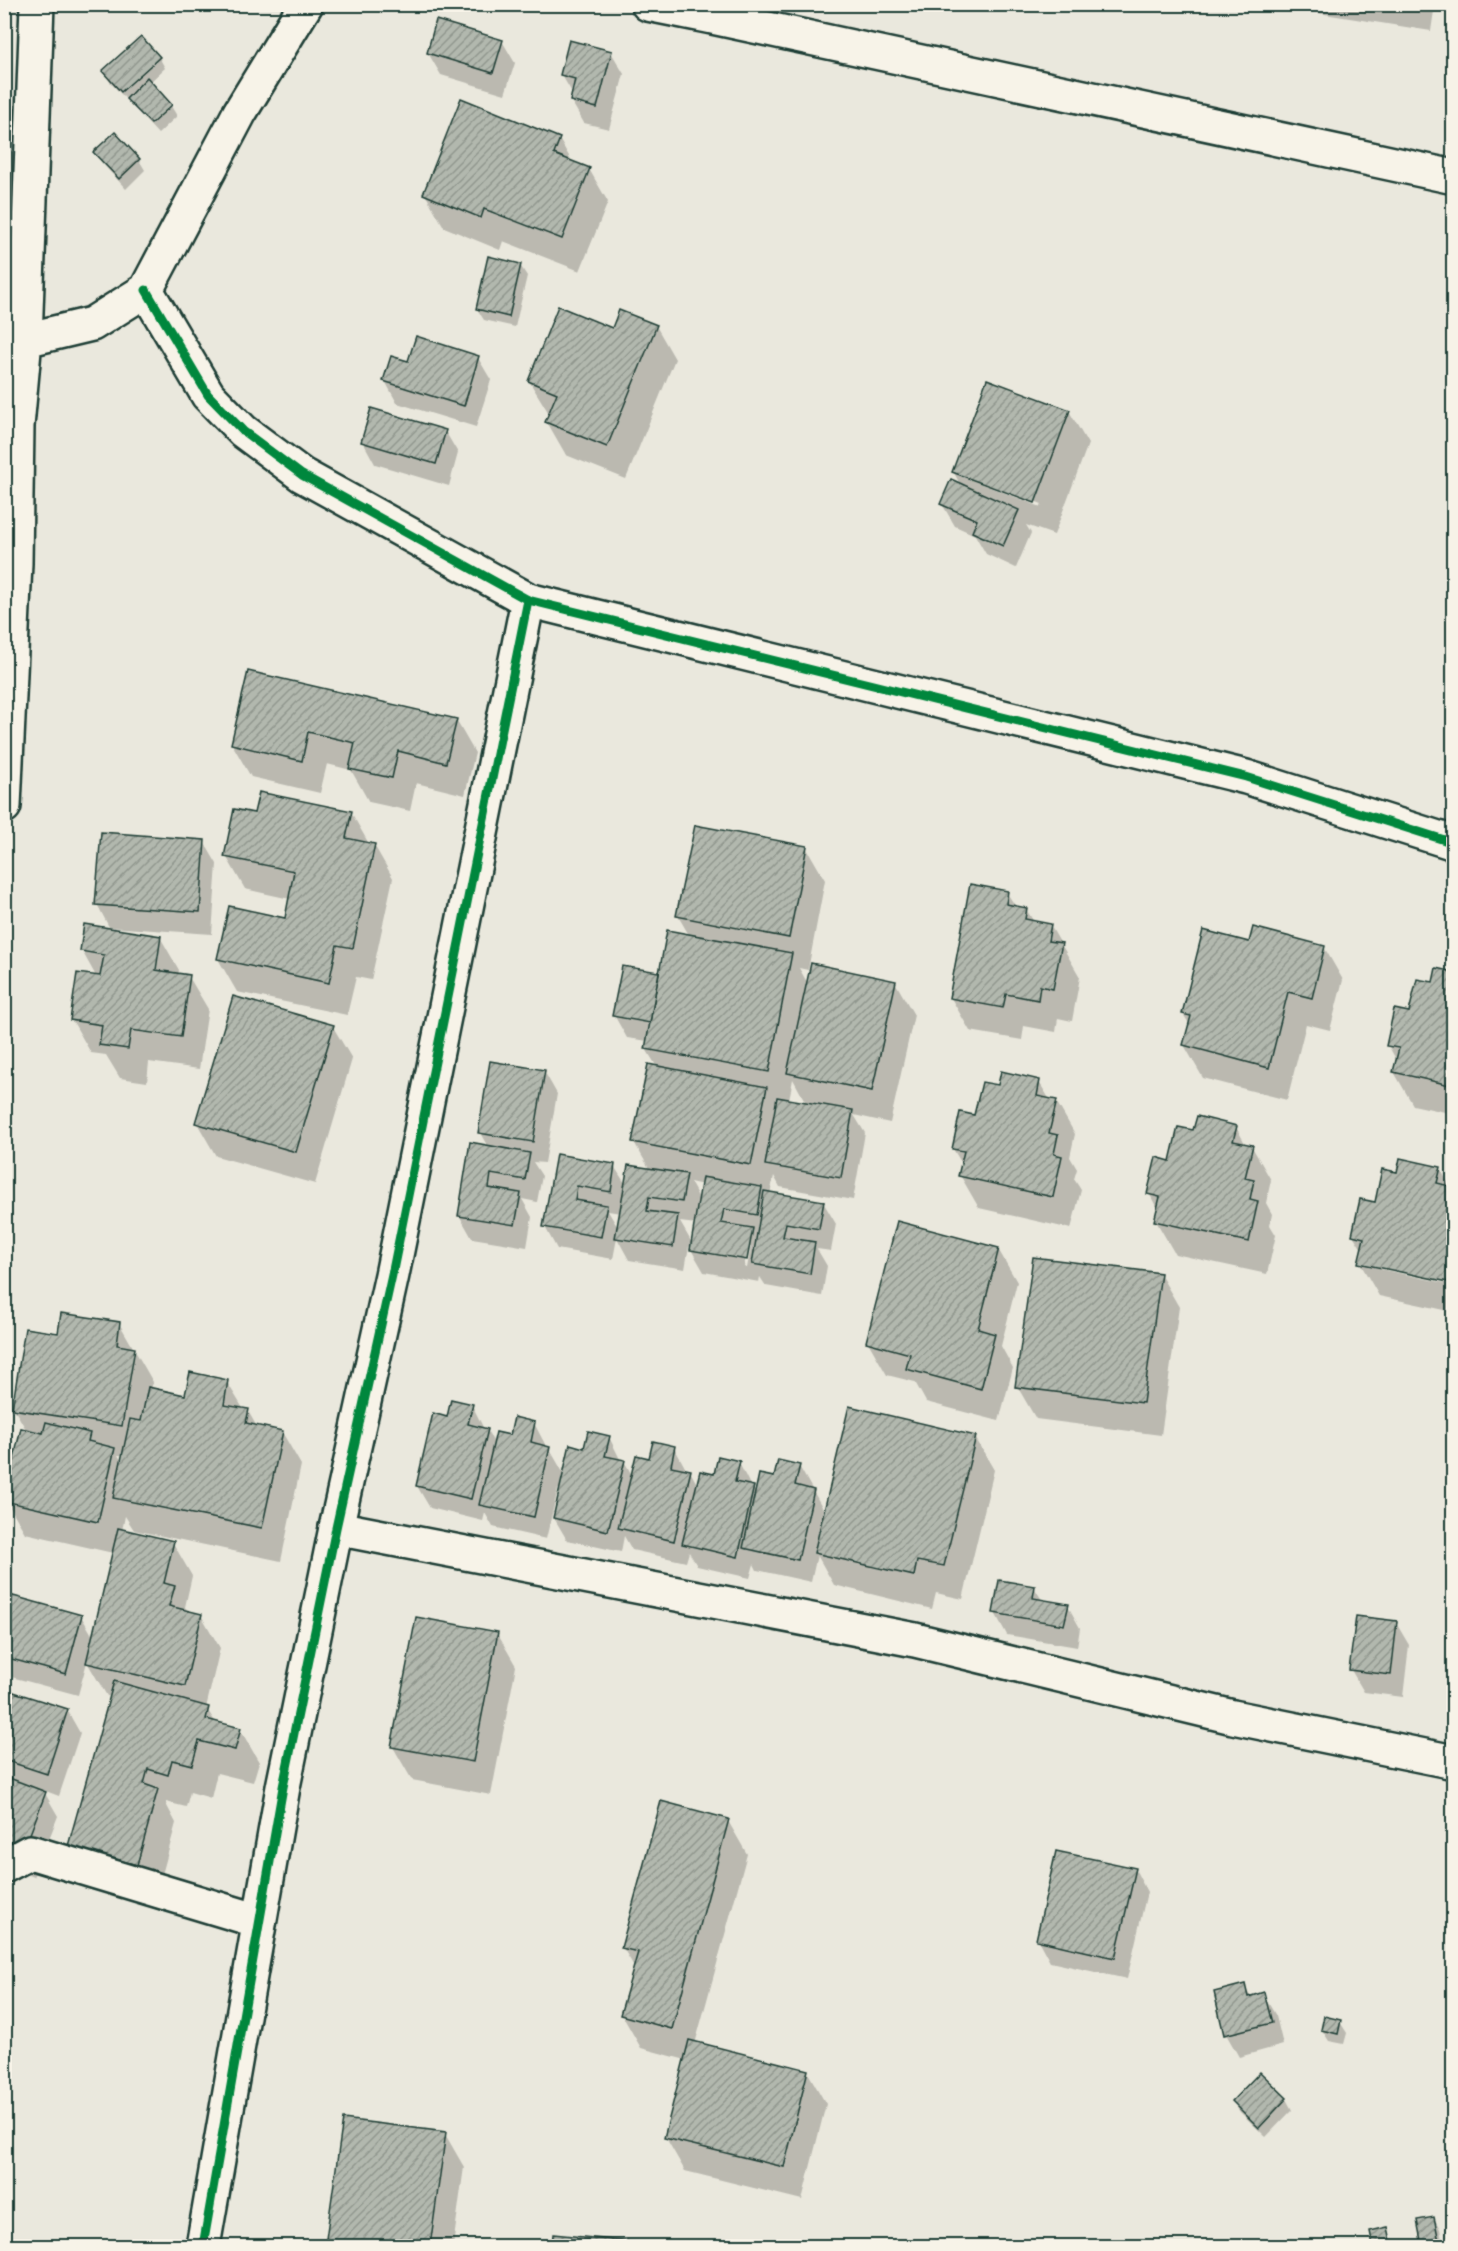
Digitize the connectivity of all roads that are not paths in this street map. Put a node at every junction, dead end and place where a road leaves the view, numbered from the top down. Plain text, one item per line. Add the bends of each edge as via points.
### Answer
1 (37, 4) edge
2 (648, 4) edge
3 (294, 9) edge
4 (1454, 177) edge
5 (146, 290) junction
6 (25, 340) junction
7 (528, 600) junction
8 (4, 806) edge
9 (1454, 843) edge
10 (336, 1528) junction
11 (1454, 1762) edge
12 (4, 1866) edge
13 (259, 1921) junction
14 (203, 2247) edge

1 - 6 street
2 - 4 street
3 - 5 street
5 - 6 street via 92,324
5 - 7 street via 207,395 243,431 302,475
6 - 8 street via 16,426 15,563
7 - 9 street via 1246,777
7 - 10 street via 395,1263
10 - 11 street via 915,1640 1233,1718
10 - 13 street
12 - 13 street via 30,1852
13 - 14 street

